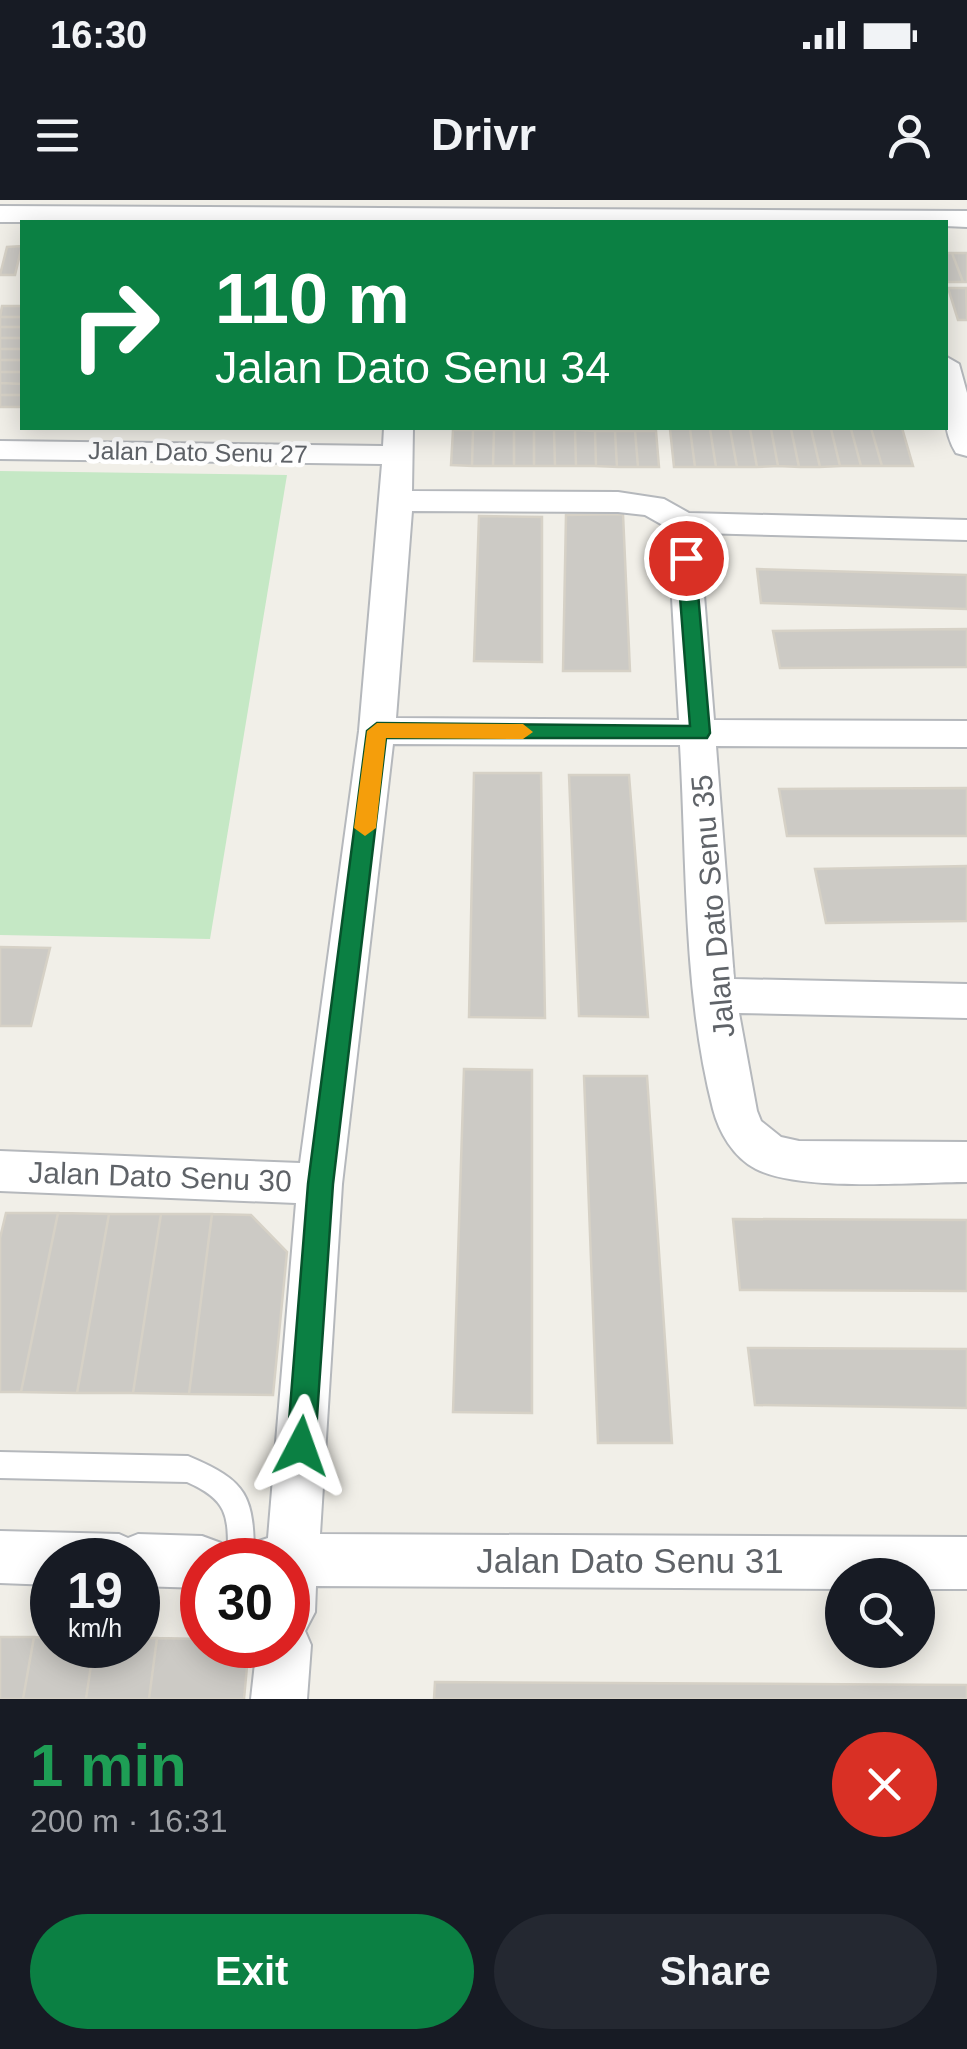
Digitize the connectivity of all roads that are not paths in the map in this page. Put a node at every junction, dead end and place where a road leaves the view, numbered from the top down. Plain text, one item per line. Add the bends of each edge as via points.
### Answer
1 (281, 208) edge
2 (238, 209) edge
3 (858, 209) edge
4 (791, 210) edge
5 (0, 214) edge
6 (967, 219) edge
7 (948, 374) edge
8 (114, 439) edge
9 (397, 441) edge
10 (967, 447) edge
11 (0, 450) edge
12 (397, 502) junction
13 (684, 523) junction
14 (967, 530) edge
15 (377, 731) junction
16 (700, 733) junction
17 (967, 734) edge
18 (715, 995) junction
19 (967, 1001) edge
20 (967, 1162) edge
21 (0, 1170) edge
22 (320, 1184) junction
23 (0, 1465) edge
24 (241, 1538) edge
25 (287, 1538) edge
26 (0, 1558) edge
27 (30, 1559) edge
28 (310, 1560) edge
29 (967, 1563) edge
30 (282, 1668) edge
31 (279, 1699) edge

1 - 2 street
1 - 4 street
2 - 5 street
3 - 4 street
3 - 6 street
7 - 10 street
8 - 9 street, Jalan Dato Senu 27
8 - 11 street, Jalan Dato Senu 27
9 - 12 street
12 - 13 street via 618,502 653,506
12 - 15 street
13 - 14 street
13 - 16 street, Jalan Dato Senu 35
15 - 16 street
15 - 22 street
16 - 17 street
16 - 18 street, Jalan Dato Senu 35
18 - 19 street
18 - 20 street, Jalan Dato Senu 35 via 735,1111 746,1135 769,1154 799,1161
21 - 22 street, Jalan Dato Senu 30
22 - 25 street
23 - 24 lane via 188,1469 221,1484 241,1514
26 - 27 street
28 - 29 street, Jalan Dato Senu 31
30 - 31 street

